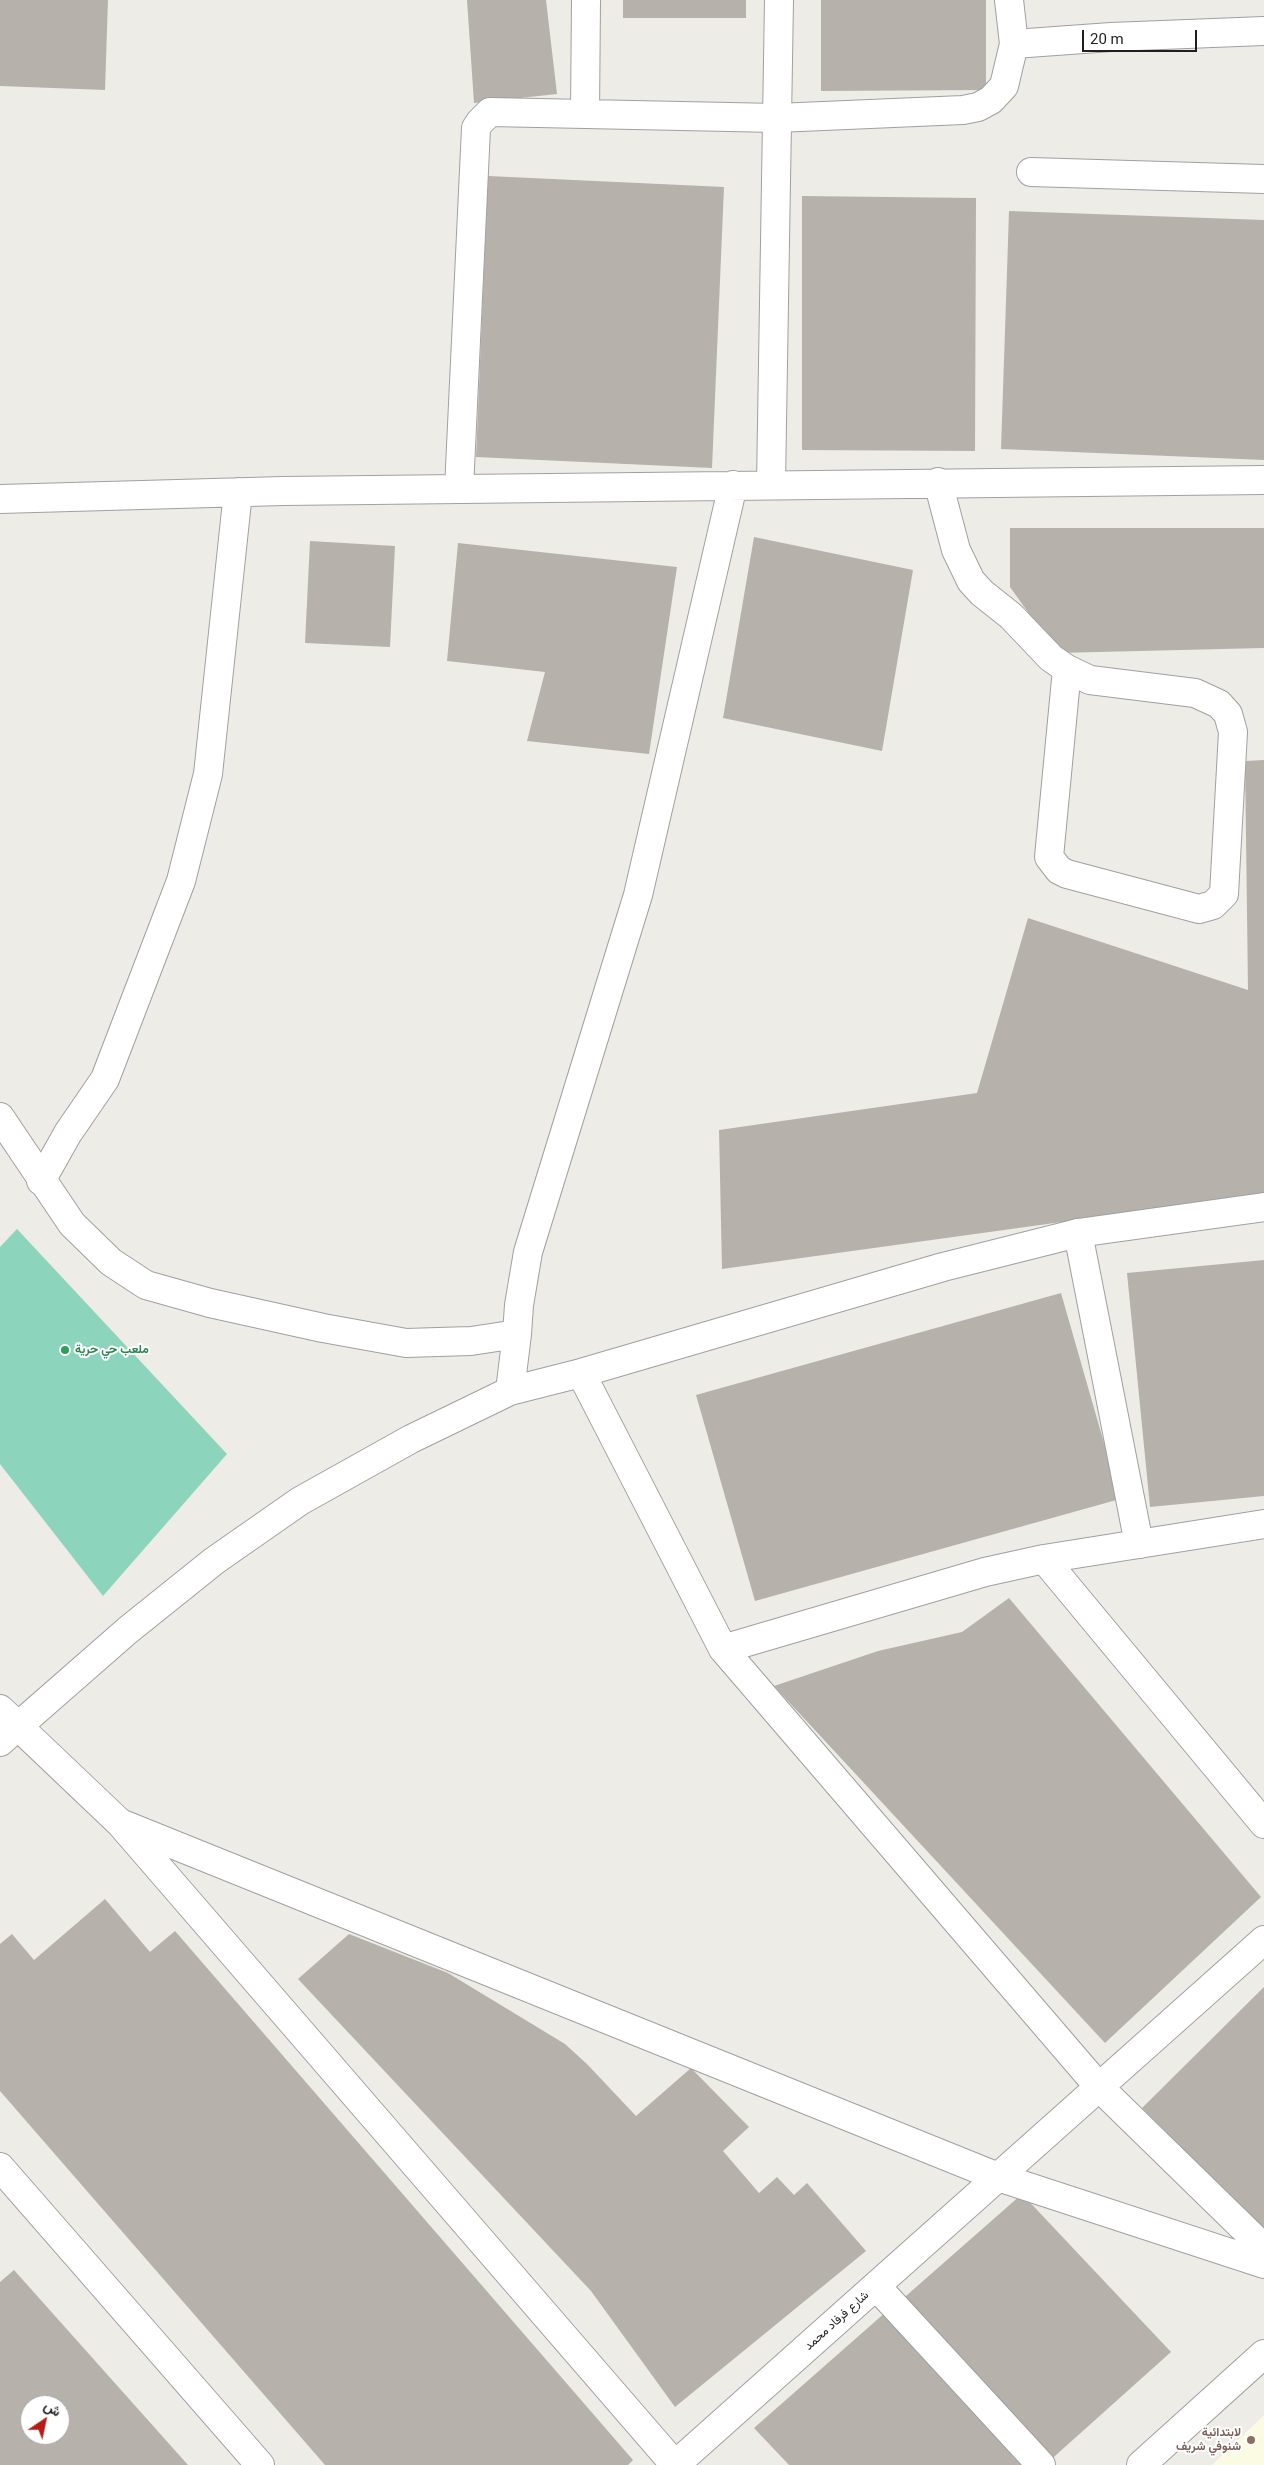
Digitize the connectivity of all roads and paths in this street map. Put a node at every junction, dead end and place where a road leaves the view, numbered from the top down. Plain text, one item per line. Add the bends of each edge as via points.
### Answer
1 (586, 0) edge
2 (779, 0) edge
3 (1009, 0) edge
4 (1264, 32) edge
5 (1014, 44) junction
6 (585, 114) junction
7 (777, 118) junction
8 (1031, 172) dead end
9 (1264, 179) edge
10 (1264, 480) edge
11 (938, 482) junction
12 (771, 484) junction
13 (733, 485) junction
14 (459, 489) junction
15 (238, 492) junction
16 (0, 499) edge
17 (1067, 669) junction
18 (0, 1117) edge
19 (41, 1181) junction
20 (1264, 1207) edge
21 (1078, 1233) junction
22 (517, 1334) junction
23 (581, 1373) junction
24 (510, 1391) junction
25 (1264, 1524) edge
26 (1139, 1544) junction
27 (1044, 1559) junction
28 (723, 1649) junction
29 (6, 1726) edge
30 (120, 1823) junction
31 (1264, 1824) edge
32 (1264, 1940) edge
33 (1099, 2087) junction
34 (0, 2167) edge
35 (998, 2177) junction
36 (1264, 2248) edge
37 (1264, 2264) edge
38 (876, 2286) junction
39 (1264, 2354) edge
40 (260, 2465) edge
41 (675, 2465) edge
42 (1041, 2465) edge
43 (1141, 2465) edge

1 - 6 street
2 - 7 street
3 - 5 street
4 - 5 street
5 - 7 street via 1004,86 991,100 978,107
6 - 7 street
6 - 14 street via 490,112 476,128
7 - 12 street
8 - 9 street
10 - 11 street
11 - 12 street
11 - 17 street via 956,550 972,581 1051,658
12 - 13 street
13 - 14 street
13 - 22 street via 638,895 528,1252
14 - 15 street
15 - 16 street
15 - 19 street via 208,774 181,881 105,1079
17 - 17 street via 1090,680 1195,693 1219,704 1228,714 1232,732 1224,894 1213,905 1199,909 1067,874 1058,870 1049,857
18 - 19 street
19 - 22 street via 72,1224 110,1262 146,1285 229,1308 406,1343 471,1341
20 - 21 street
21 - 23 street via 943,1267
21 - 26 street
22 - 24 street
23 - 24 street
23 - 28 street
24 - 29 street via 411,1439 300,1501 214,1562
25 - 26 street
26 - 27 street
27 - 28 street via 986,1572
27 - 31 street
28 - 33 street
29 - 30 street
30 - 35 street
30 - 41 street
32 - 33 street, شارع فرفاد محمد
33 - 35 street, شارع فرفاد محمد
33 - 36 street
34 - 40 street
35 - 37 street
35 - 38 street, شارع فرفاد محمد
38 - 41 street, شارع فرفاد محمد
38 - 42 street
39 - 43 street

